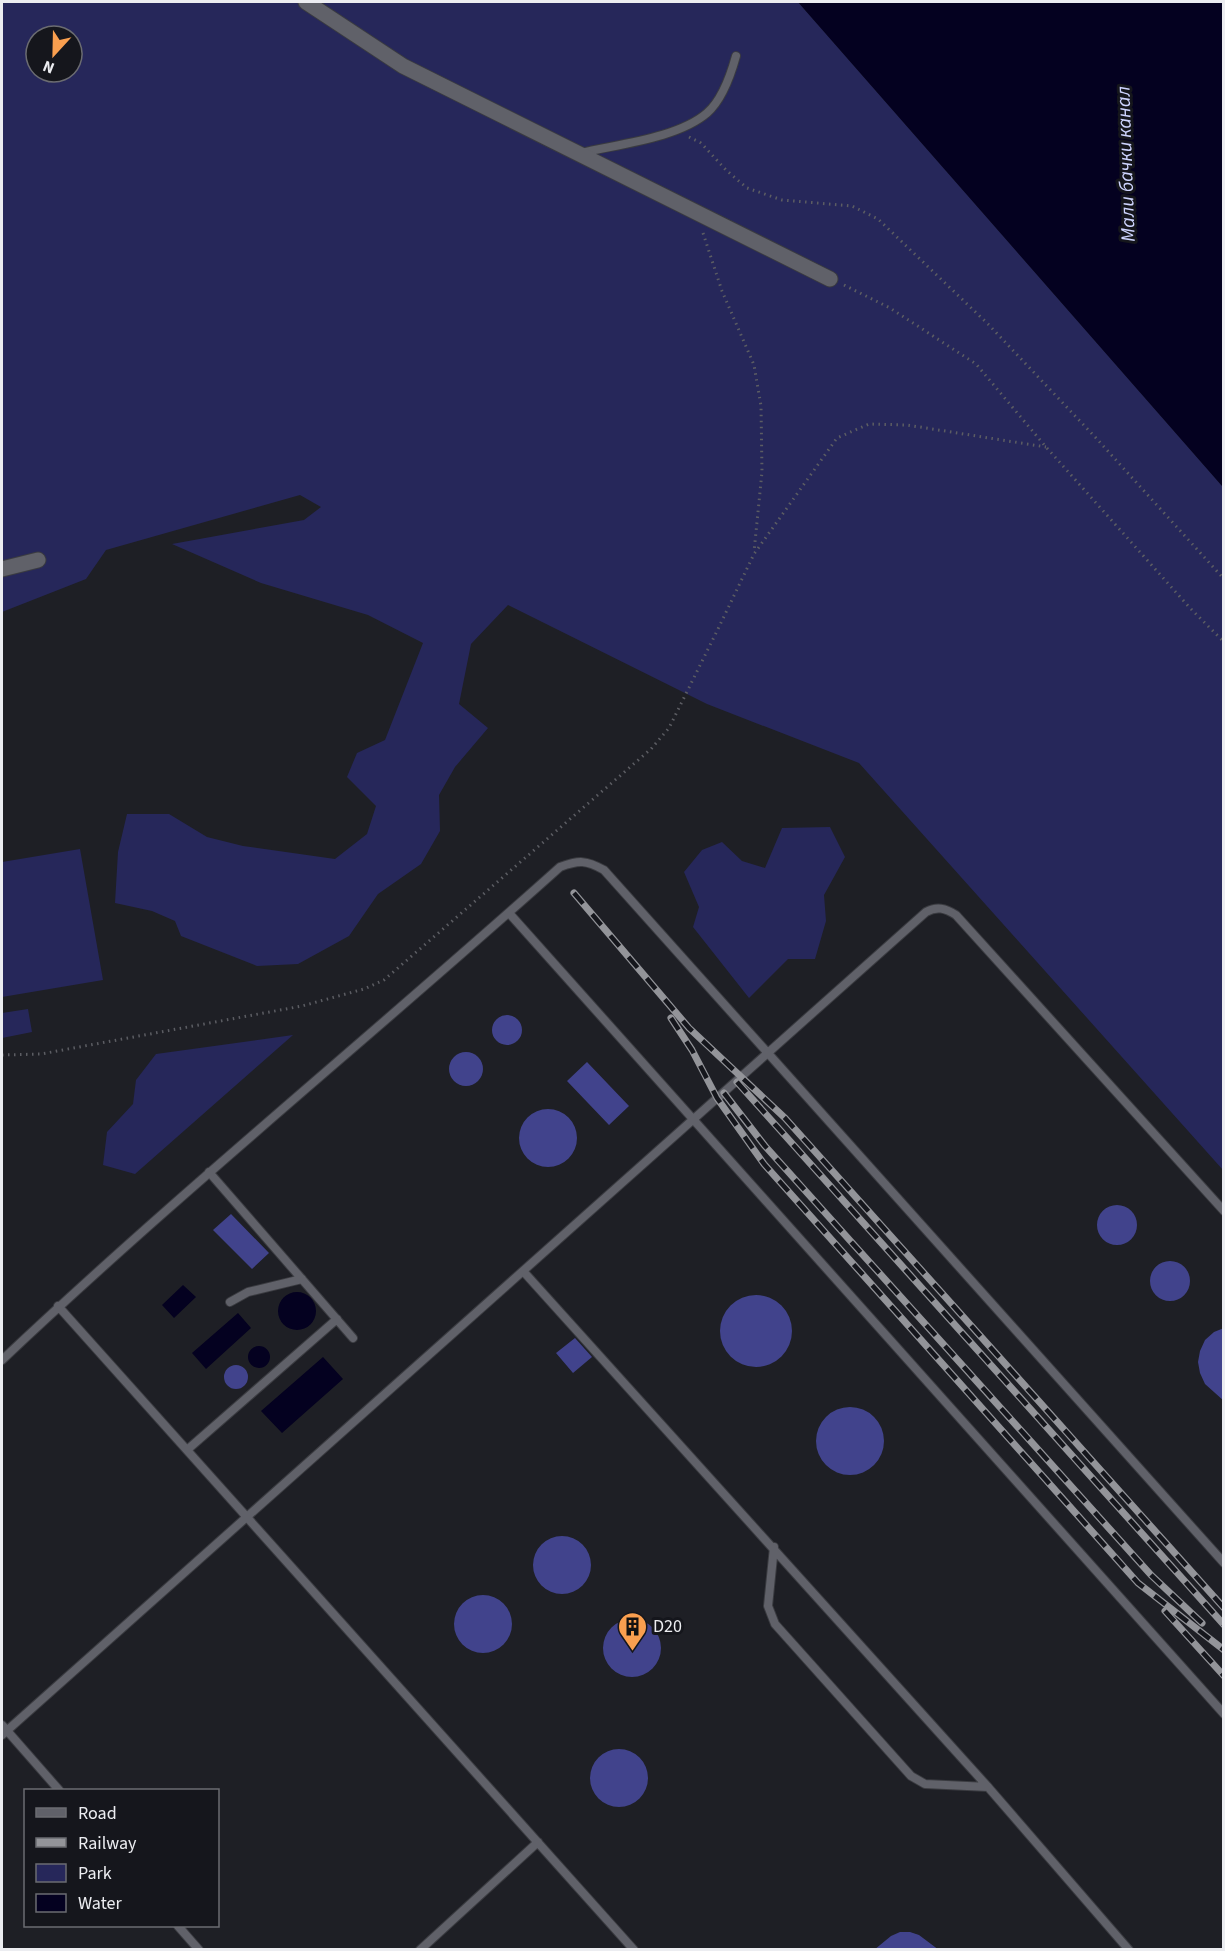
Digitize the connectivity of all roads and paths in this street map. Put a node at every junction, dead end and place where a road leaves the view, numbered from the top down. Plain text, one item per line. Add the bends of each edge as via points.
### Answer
1 (306, 2) edge
2 (736, 56) dead end
3 (677, 131) junction
4 (580, 153) junction
5 (697, 213) junction
6 (830, 279) joint
7 (1046, 447) junction
8 (753, 554) junction
9 (38, 560) dead end
10 (2, 569) edge
11 (1224, 579) edge
12 (1224, 642) edge
13 (509, 913) junction
14 (767, 1053) junction
15 (2, 1055) edge
16 (693, 1119) junction
17 (209, 1172) junction
18 (1224, 1211) edge
19 (523, 1270) junction
20 (302, 1280) junction
21 (230, 1302) dead end
22 (58, 1306) junction
23 (336, 1319) junction
24 (353, 1338) dead end
25 (2, 1360) edge
26 (187, 1450) junction
27 (247, 1517) junction
28 (774, 1547) junction
29 (1224, 1563) edge
30 (1224, 1714) edge
31 (3, 1730) edge
32 (988, 1787) junction
33 (57, 1789) edge
34 (538, 1842) junction
35 (179, 1927) edge
36 (199, 1950) edge
37 (420, 1950) edge
38 (634, 1950) edge
39 (1129, 1950) edge

1 - 4 street via 403,66
2 - 3 lane via 730,77 708,112
3 - 4 lane
3 - 11 path via 701,143 747,188 782,200 852,206 878,219 988,324
4 - 5 street
5 - 6 street
5 - 8 path via 722,291 754,365 761,406 762,472
6 - 7 path via 890,308 976,364
7 - 8 path via 907,425 869,424 837,438
7 - 12 path
8 - 15 path via 669,728 651,749 384,980 302,1006 41,1054
9 - 10 street
13 - 14 lane via 560,867 574,862 590,863 604,870
13 - 16 lane
13 - 17 lane
14 - 16 lane
14 - 18 lane via 926,912 947,909
14 - 29 lane
16 - 19 lane
16 - 30 lane
17 - 20 lane
17 - 22 lane
19 - 27 lane
19 - 28 lane
20 - 21 lane via 248,1292
20 - 23 lane
22 - 25 lane
22 - 26 lane
23 - 24 lane
23 - 26 lane
26 - 27 lane
27 - 31 lane
27 - 34 lane
28 - 32 lane
28 - 32 lane via 768,1606 775,1624 797,1650 911,1776 925,1784
31 - 33 lane
32 - 39 lane
34 - 37 lane
34 - 38 lane
35 - 36 lane

